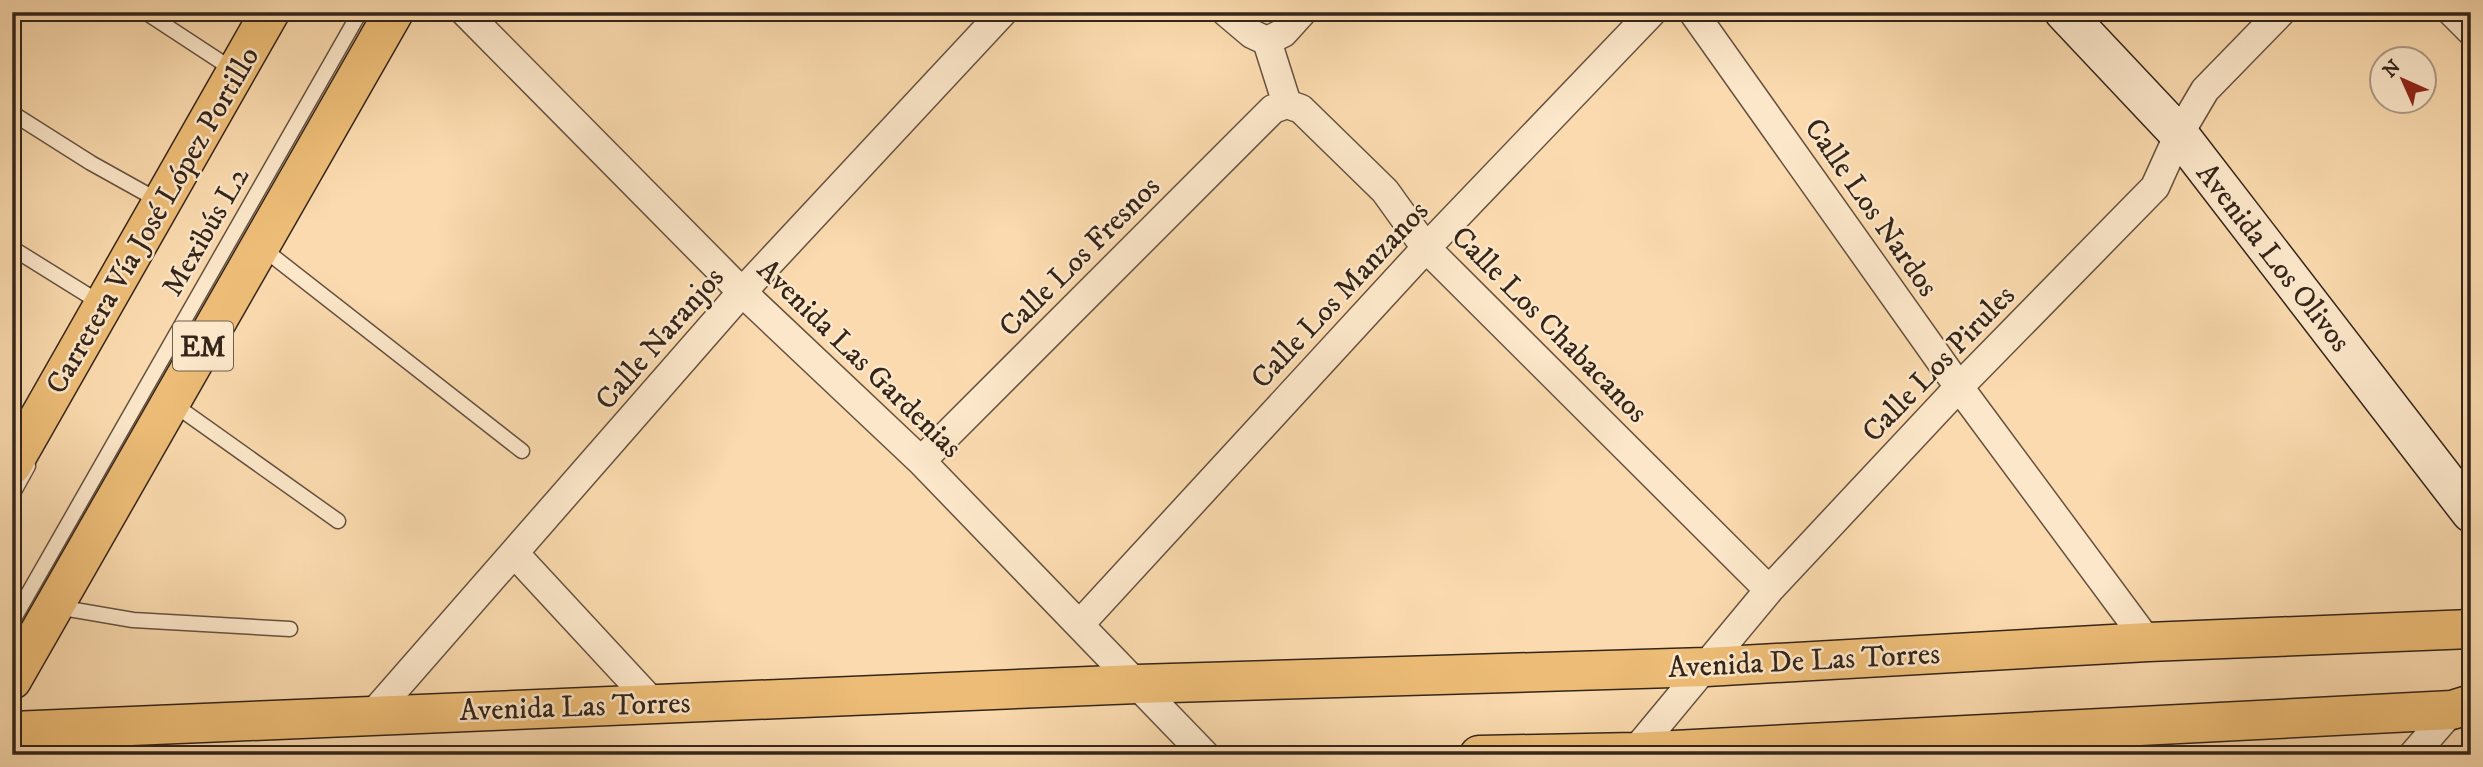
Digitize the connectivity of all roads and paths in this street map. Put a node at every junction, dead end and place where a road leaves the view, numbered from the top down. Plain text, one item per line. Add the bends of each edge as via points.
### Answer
1 (145, 12) edge
2 (270, 12) edge
3 (360, 12) edge
4 (394, 12) edge
5 (465, 12) edge
6 (1003, 12) edge
7 (1226, 12) edge
8 (1302, 12) edge
9 (1652, 12) edge
10 (1693, 12) edge
11 (2064, 12) edge
12 (2281, 12) edge
13 (2452, 12) edge
14 (2471, 31) edge
15 (1267, 41) junction
16 (237, 71) junction
17 (1287, 104) junction
18 (12, 113) edge
19 (2179, 134) junction
20 (162, 203) junction
21 (260, 247) junction
22 (12, 248) edge
23 (1426, 248) junction
24 (743, 292) junction
25 (103, 305) junction
26 (1959, 387) junction
27 (171, 402) junction
28 (522, 451) dead end
29 (19, 457) edge
30 (921, 461) junction
31 (12, 495) edge
32 (2471, 513) edge
33 (338, 521) dead end
34 (516, 554) junction
35 (1769, 590) junction
36 (40, 602) junction
37 (12, 622) edge
38 (1080, 624) junction
39 (290, 629) dead end
40 (2471, 629) edge
41 (2148, 642) junction
42 (1706, 667) junction
43 (12, 680) edge
44 (1137, 684) junction
45 (653, 703) junction
46 (2461, 707) edge
47 (373, 714) junction
48 (12, 731) edge
49 (2058, 742) edge
50 (1634, 753) edge
51 (1205, 755) edge
52 (1479, 755) edge
53 (2413, 755) edge

1 - 16 lane
2 - 16 main road, Carretera Vía José López Portillo
3 - 36 lane, Mexibús L2
4 - 21 main road, EM
5 - 24 street, Avenida Las Gardenias
6 - 24 street, Calle Naranjos
7 - 15 street
8 - 15 street via 1283,33
9 - 23 street, Calle Los Manzanos
10 - 26 street, Calle Los Nardos
11 - 19 street, Avenida Los Olivos
12 - 19 street, Calle Los Pirules via 2205,90
13 - 14 street
15 - 17 street
16 - 20 main road, Carretera Vía José López Portillo
17 - 23 street, Calle Los Chabacanos via 1301,109 1385,191
17 - 30 street, Calle Los Fresnos via 1273,109
18 - 20 lane
19 - 26 street, Calle Los Pirules via 2155,187
19 - 32 street, Avenida Los Olivos
20 - 25 main road, Carretera Vía José López Portillo
21 - 27 main road, EM
21 - 28 lane
22 - 25 lane
23 - 35 street, Calle Los Chabacanos
23 - 38 street, Calle Los Manzanos
24 - 30 street, Avenida Las Gardenias
24 - 34 street, Calle Naranjos
25 - 29 main road, Carretera Vía José López Portillo
26 - 35 street, Calle Los Pirules
26 - 41 street, Calle Los Nardos
27 - 33 lane
27 - 36 main road, EM
29 - 31 lane
30 - 38 street, Avenida Las Gardenias
34 - 45 street
34 - 47 street, Calle Naranjos
35 - 42 street, Calle Los Pirules
36 - 37 lane, Mexibús L2
36 - 39 lane via 133,620
36 - 43 main road, EM
38 - 44 street, Avenida Las Gardenias
40 - 41 main road, Avenida De Las Torres
41 - 42 main road, Avenida De Las Torres
42 - 44 main road, Avenida De Las Torres
42 - 50 street, Calle Los Pirules
44 - 45 main road, Avenida Las Torres
44 - 51 street, Avenida Las Gardenias
45 - 47 main road, Avenida Las Torres
46 - 49 main road
46 - 53 street
47 - 48 main road, Avenida Las Torres
49 - 50 main road
50 - 52 main road

